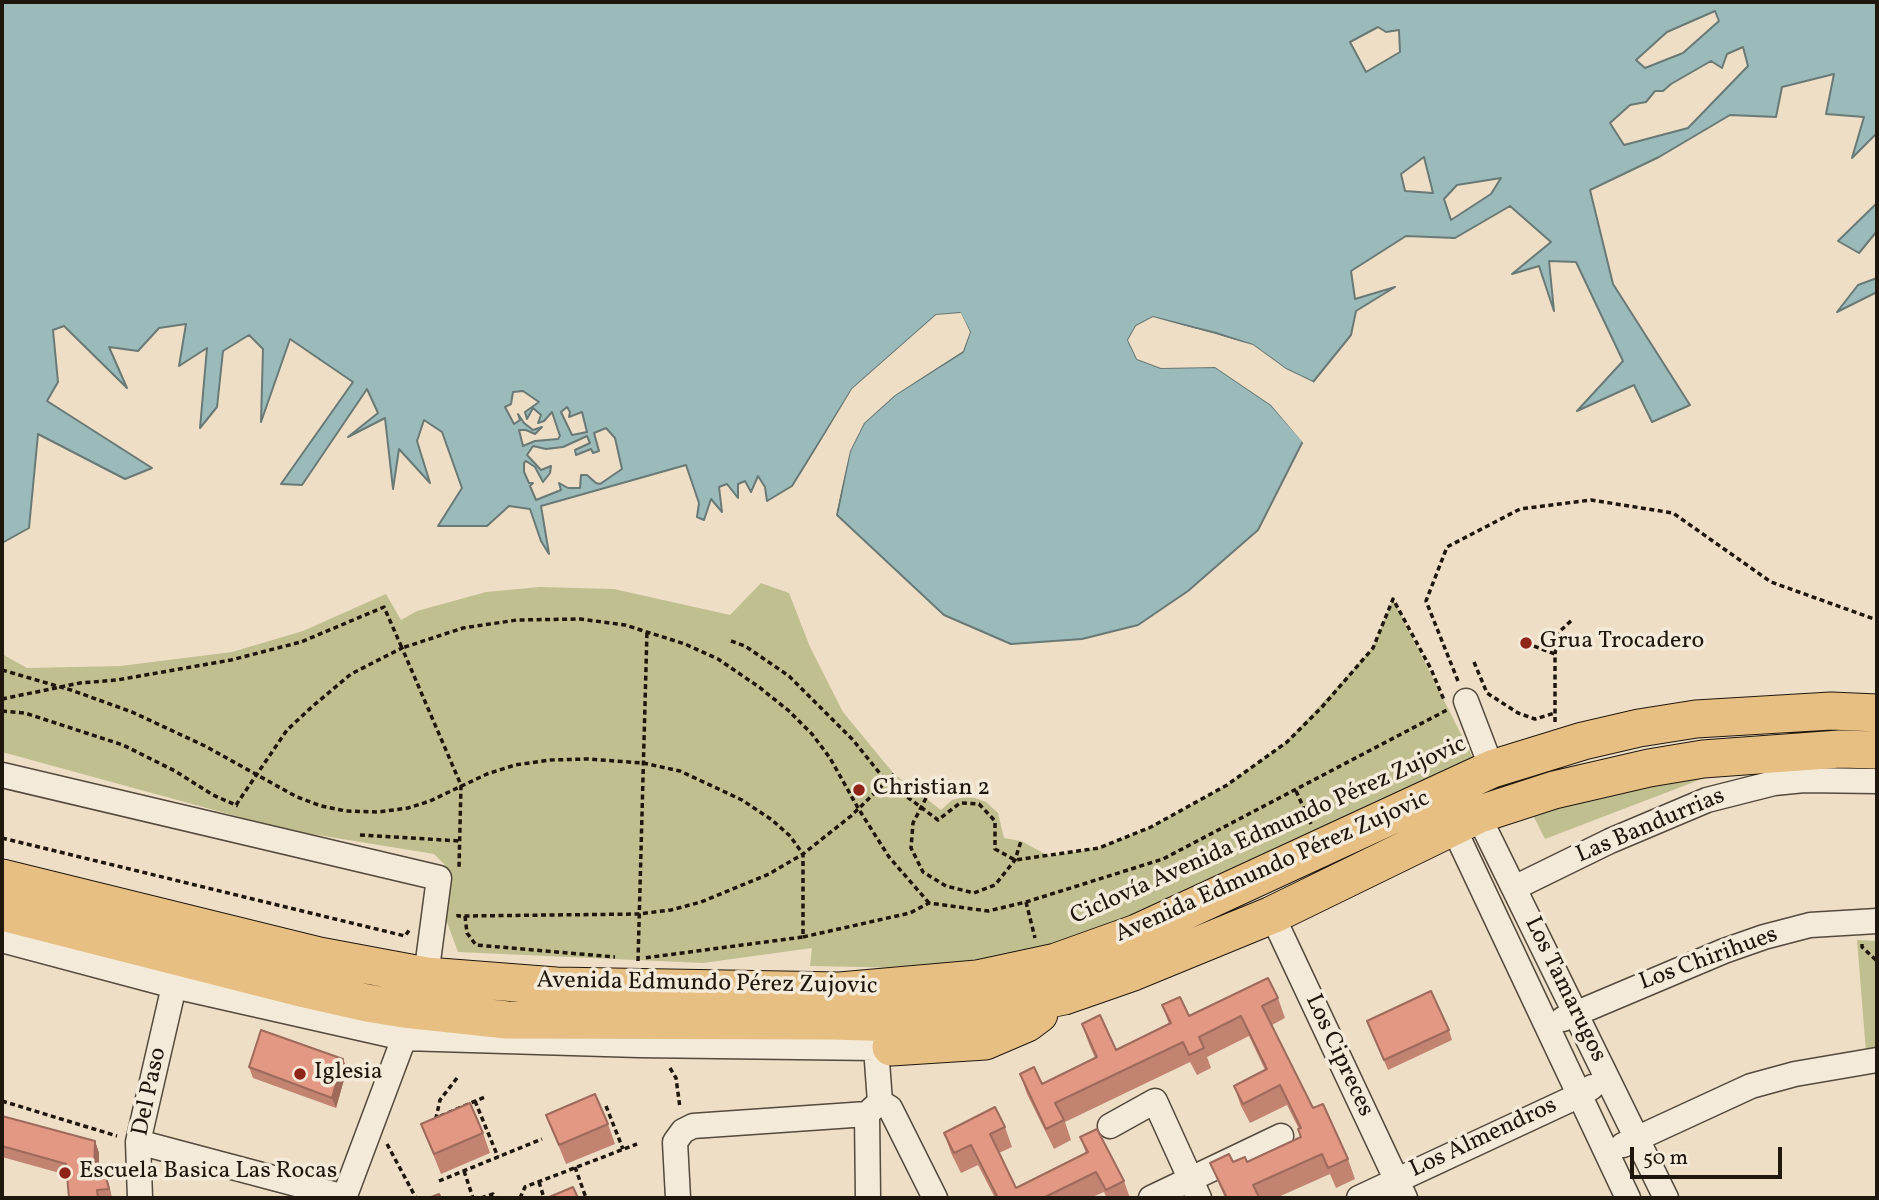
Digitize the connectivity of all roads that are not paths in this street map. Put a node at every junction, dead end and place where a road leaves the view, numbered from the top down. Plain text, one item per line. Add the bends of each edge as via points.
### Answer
1 (1466, 701) road end
2 (1877, 713) edge
3 (1877, 750) edge
4 (2, 775) edge
5 (1877, 781) edge
6 (1465, 797) junction
7 (2, 878) edge
8 (1514, 888) junction
9 (2, 912) edge
10 (1272, 915) junction
11 (1877, 921) edge
12 (2, 940) edge
13 (427, 967) junction
14 (174, 986) junction
15 (305, 989) junction
16 (1065, 996) junction
17 (1576, 1012) junction
18 (1548, 1028) junction
19 (404, 1038) junction
20 (876, 1048) junction
21 (1877, 1060) edge
22 (1607, 1077) junction
23 (1580, 1095) junction
24 (874, 1108) junction
25 (1110, 1126) dead end
26 (1281, 1136) dead end
27 (1637, 1138) junction
28 (138, 1142) junction
29 (1606, 1152) junction
30 (1194, 1189) edge
31 (1401, 1189) edge
32 (344, 1197) edge
33 (140, 1198) edge
34 (678, 1198) edge
35 (868, 1198) edge
36 (935, 1198) edge
37 (1151, 1198) edge
38 (1359, 1198) edge
39 (1628, 1198) edge
40 (1665, 1198) edge

1 - 6 street
2 - 6 highway, Avenida Edmundo Pérez Zujovic via 1754,714 1639,727 1583,741
3 - 6 highway, Avenida Edmundo Pérez Zujovic via 1703,759 1554,790
4 - 13 street via 439,878
5 - 8 street, Las Bandurrias via 1774,783 1707,800
6 - 8 street, Los Tamarugos
6 - 10 highway, Avenida Edmundo Pérez Zujovic
6 - 13 highway, Avenida Edmundo Pérez Zujovic via 1137,933 1056,962 977,979 840,991 556,985
6 - 18 street, Los Tamarugos
7 - 13 highway, Avenida Edmundo Pérez Zujovic via 319,956
8 - 17 street, Los Tamarugos
9 - 15 highway, Avenida Edmundo Pérez Zujovic
10 - 16 highway, Avenida Edmundo Pérez Zujovic
10 - 31 street, Los Cipreces
11 - 17 street, Los Chirihues via 1810,925 1764,937
12 - 14 street
13 - 15 highway via 419,987 405,994 329,982
14 - 19 street
14 - 28 street, Del Paso
15 - 16 highway, Avenida Edmundo Pérez Zujovic via 379,1005 507,1020 897,1023
16 - 20 highway via 1027,1023 985,1041
17 - 18 street, Los Chirihues
17 - 22 street, Los Tamarugos
18 - 23 street, Los Tamarugos
19 - 20 street
19 - 32 street
20 - 24 street
21 - 27 street via 1751,1086
22 - 23 street, Los Almendros
22 - 27 street, Los Tamarugos
23 - 29 street, Los Tamarugos
23 - 31 street, Los Almendros
24 - 34 street via 693,1126 675,1142
24 - 35 street
24 - 36 street via 890,1108
25 - 30 street via 1155,1101
26 - 30 street
27 - 29 street
27 - 40 street, Los Tamarugos
28 - 32 street
28 - 33 street, Del Paso
29 - 39 street, Los Tamarugos
30 - 37 street
31 - 38 street, Los Almendros

